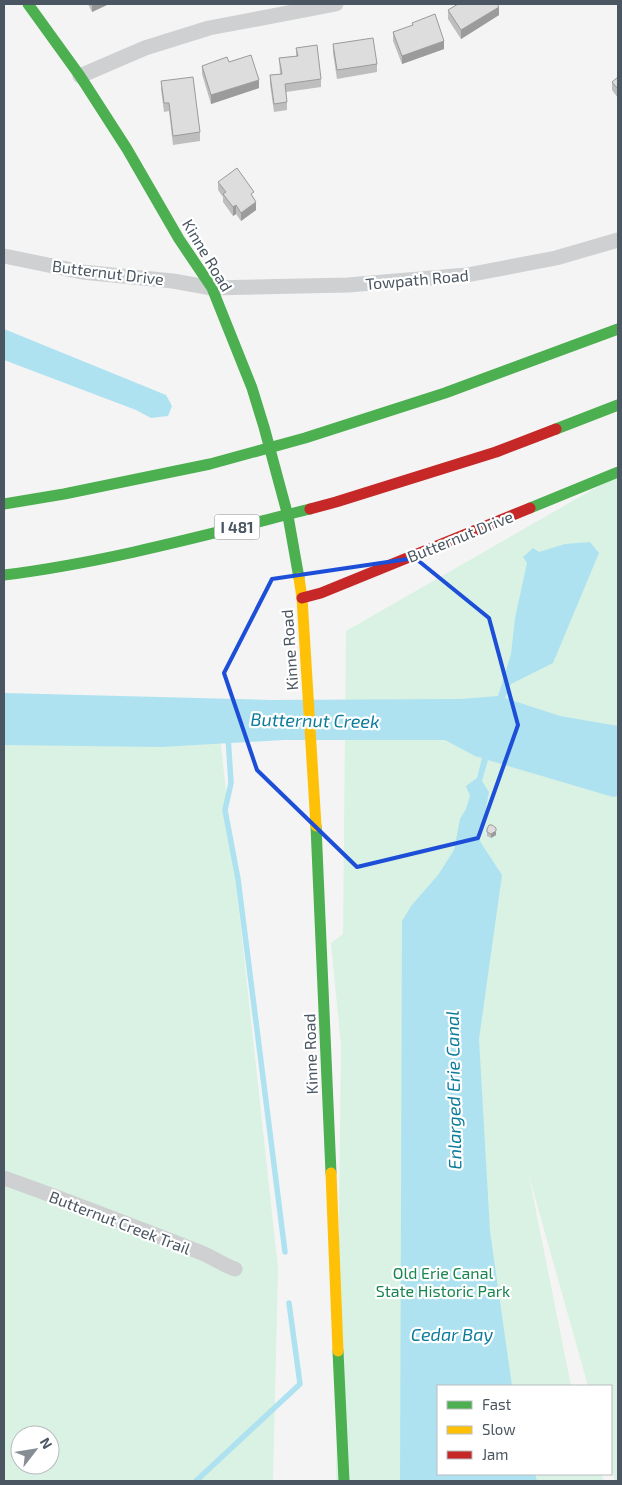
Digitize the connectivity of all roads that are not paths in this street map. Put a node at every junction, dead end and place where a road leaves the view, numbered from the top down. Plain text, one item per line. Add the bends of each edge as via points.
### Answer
1 (28, 4) edge
2 (336, 4) edge
3 (264, 10) edge
4 (80, 76) junction
5 (618, 240) edge
6 (4, 256) edge
7 (212, 288) junction
8 (618, 329) edge
9 (618, 405) edge
10 (618, 472) edge
11 (4, 504) edge
12 (4, 575) edge
13 (302, 598) junction
14 (4, 1178) edge
15 (235, 1268) dead end
16 (344, 1481) edge

1 - 4 main road, Kinne Road
2 - 3 street
3 - 4 street via 145,48
4 - 7 main road, Kinne Road
5 - 7 street, Towpath Road via 556,258 467,275 357,284
6 - 7 street, Butternut Drive via 82,272
7 - 13 main road, Kinne Road via 252,388 278,475
8 - 11 main road via 445,394 305,438 210,464
9 - 12 main road, I 481 via 496,452 336,502 161,546
10 - 13 main road, Butternut Drive
13 - 16 main road, Kinne Road via 315,805
14 - 15 street, Butternut Creek Trail via 118,1219

